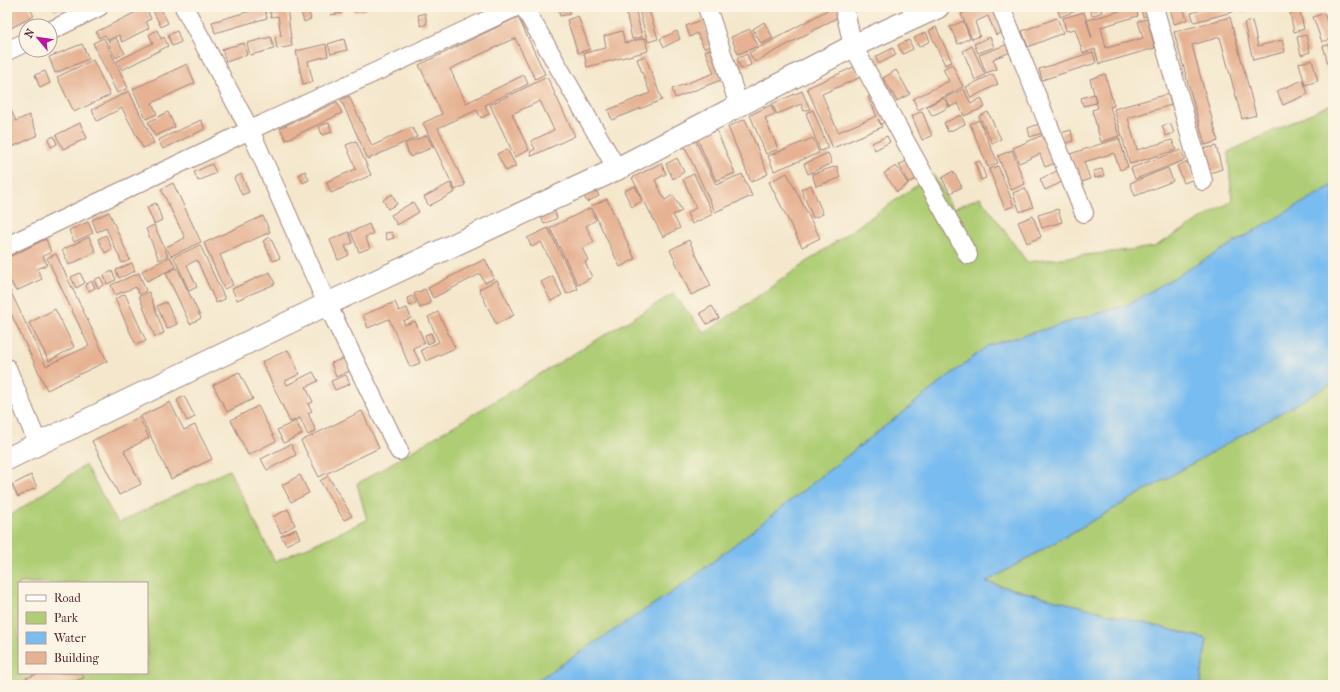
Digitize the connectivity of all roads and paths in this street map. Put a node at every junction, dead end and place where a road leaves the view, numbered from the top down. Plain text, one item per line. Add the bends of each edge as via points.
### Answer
1 (99, 7) edge
2 (184, 7) edge
3 (516, 7) edge
4 (524, 7) edge
5 (707, 7) edge
6 (844, 7) edge
7 (938, 7) edge
8 (1001, 7) edge
9 (1154, 7) edge
10 (58, 27) edge
11 (18, 46) edge
12 (853, 46) junction
13 (7, 51) edge
14 (739, 106) junction
15 (250, 130) junction
16 (617, 169) junction
17 (1203, 181) dead end
18 (1084, 213) dead end
19 (7, 246) edge
20 (968, 255) dead end
21 (326, 304) junction
22 (7, 368) edge
23 (38, 444) junction
24 (399, 451) dead end
25 (7, 459) edge

1 - 10 street
2 - 15 street
3 - 15 street
4 - 16 street
5 - 14 street
6 - 12 street
7 - 12 street
8 - 18 street
9 - 17 street
11 - 13 street
12 - 14 street
12 - 20 street
14 - 16 street
15 - 19 street
15 - 21 street
16 - 21 street
21 - 23 street
21 - 24 street
22 - 23 street
23 - 25 street

